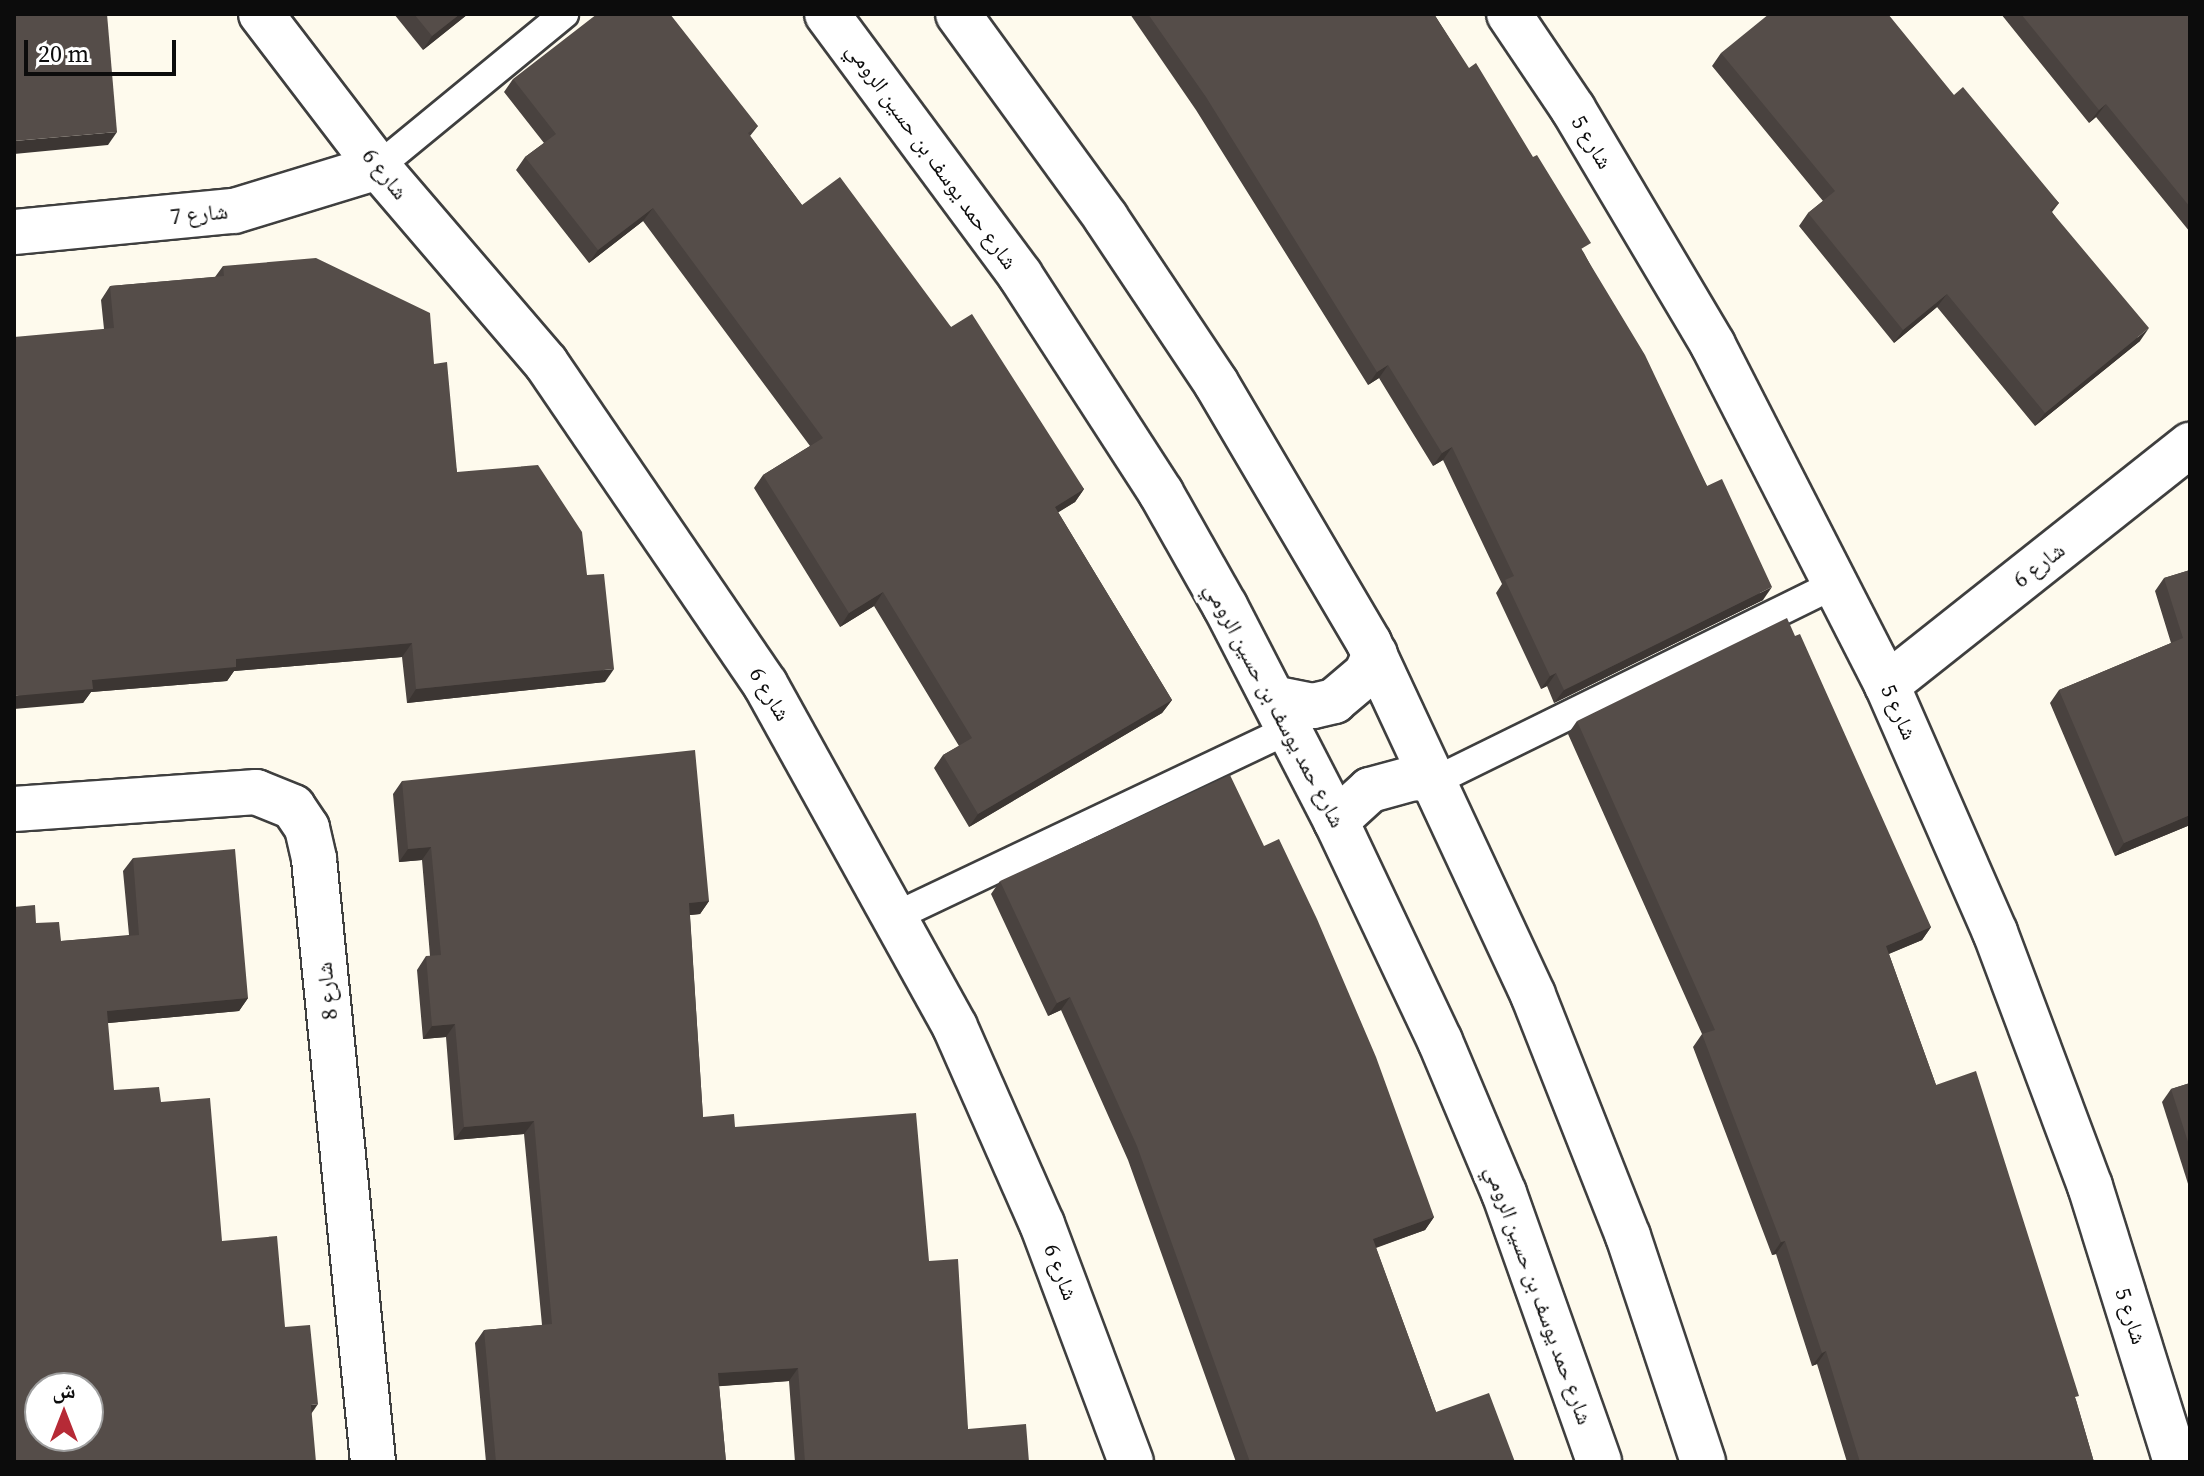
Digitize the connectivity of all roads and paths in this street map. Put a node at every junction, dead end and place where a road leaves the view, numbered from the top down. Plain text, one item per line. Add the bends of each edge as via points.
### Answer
1 (261, 14) edge
2 (564, 14) edge
3 (827, 14) edge
4 (958, 14) edge
5 (1509, 14) edge
6 (378, 167) junction
7 (14, 232) edge
8 (2190, 445) edge
9 (1833, 585) junction
10 (1375, 654) junction
11 (1887, 685) junction
12 (1282, 713) junction
13 (1437, 780) junction
14 (14, 809) edge
15 (1336, 821) junction
16 (894, 917) junction
17 (373, 1462) edge
18 (1131, 1462) edge
19 (1599, 1462) edge
20 (1703, 1462) edge
21 (2176, 1462) edge

1 - 6 street, شارع 6
2 - 6 lane
3 - 12 street, شارع حمد يوسف بن حسين الرومي via 945,169 1093,384 1161,493
4 - 10 street via 1209,371 1321,554
5 - 9 street, شارع 5 via 1573,109 1713,345
6 - 7 street, شارع 7 via 234,211
6 - 16 street, شارع 6 via 546,363 647,509 765,684
8 - 11 street, شارع 6
9 - 11 street, شارع 5
9 - 13 lane
10 - 12 street via 1366,674 1334,701
10 - 13 street
11 - 21 street, شارع 5 via 1995,932 2090,1186
12 - 15 street, شارع حمد يوسف بن حسين الرومي
12 - 16 lane
13 - 15 street via 1414,778 1370,790
13 - 20 street via 1533,995 1617,1207
14 - 17 street, شارع 8 via 256,792 293,807 307,828
15 - 19 street, شارع حمد يوسف بن حسين الرومي via 1440,1041 1504,1193
16 - 18 street, شارع 6 via 955,1027 1042,1224

